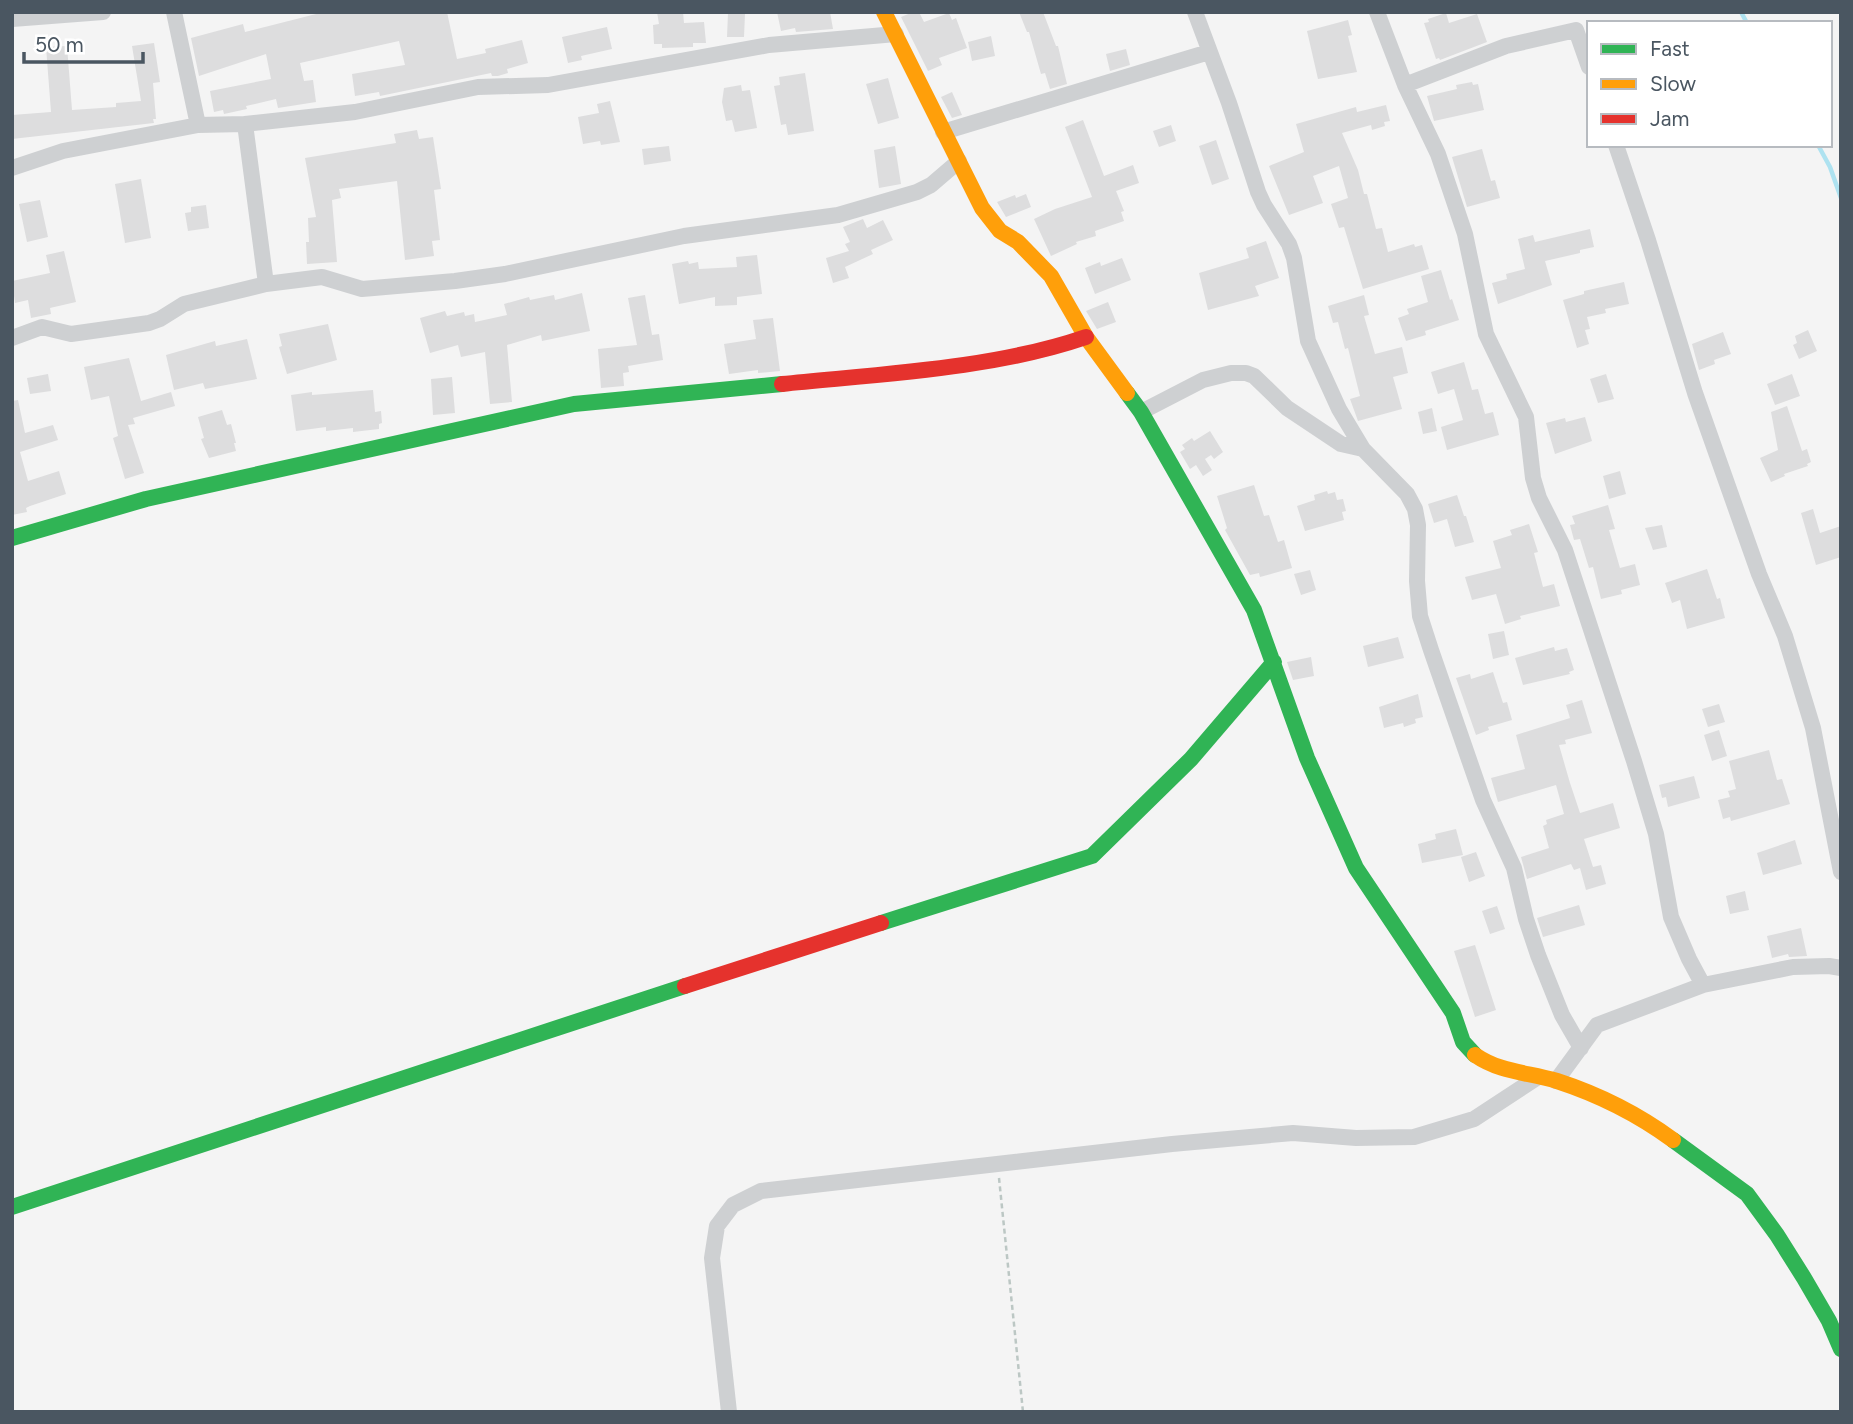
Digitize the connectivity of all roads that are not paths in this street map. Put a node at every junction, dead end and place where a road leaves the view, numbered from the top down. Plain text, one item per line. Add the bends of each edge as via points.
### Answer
1 (103, 12) edge
2 (174, 12) edge
3 (884, 12) edge
4 (1195, 12) edge
5 (1377, 12) edge
6 (12, 19) edge
7 (896, 34) junction
8 (1209, 52) junction
9 (1587, 61) edge
10 (1405, 85) junction
11 (245, 124) junction
12 (198, 125) junction
13 (943, 132) junction
14 (1617, 147) edge
15 (959, 161) junction
16 (12, 168) edge
17 (266, 284) junction
18 (1086, 337) junction
19 (12, 338) edge
20 (1141, 412) junction
21 (1363, 449) junction
22 (12, 538) edge
23 (1274, 662) junction
24 (1841, 872) edge
25 (1841, 968) edge
26 (1703, 985) junction
27 (1581, 1048) junction
28 (1538, 1077) junction
29 (1556, 1081) junction
30 (12, 1206) edge
31 (1841, 1349) edge
32 (729, 1412) edge

1 - 6 street
2 - 12 street
3 - 7 street
4 - 8 street
5 - 10 street
7 - 11 street via 769,45 548,85 478,87 355,112
7 - 13 street
8 - 13 street
8 - 21 street via 1258,192 1294,258 1308,341
9 - 10 street via 1576,30 1506,46
10 - 26 street via 1438,154 1465,234 1486,334 1526,417 1539,498 1565,550 1634,761 1656,834 1671,917
11 - 12 street
11 - 17 street
12 - 16 street via 63,152
13 - 15 street
14 - 24 street via 1695,393 1785,636 1813,728
15 - 17 street via 917,192 838,215 684,236 455,281 362,289 322,277
15 - 18 street via 982,208 1000,231 1018,242 1051,276
17 - 19 street via 184,304 149,323 71,334 42,327
18 - 20 street
18 - 22 street via 1048,350 915,371 561,407 146,499
20 - 21 street via 1203,380 1246,373 1332,439
20 - 23 street via 1254,610
21 - 27 street via 1407,494 1415,509 1420,615 1430,650 1483,800 1514,868 1538,954
23 - 28 street via 1307,758 1356,867 1453,1013 1463,1042 1485,1062
23 - 30 street via 1191,759 1091,856
25 - 26 street via 1793,967
26 - 27 street via 1597,1025
27 - 29 street
28 - 29 street
28 - 32 street via 1474,1119 1415,1137 1293,1133 761,1191 733,1205 717,1226 712,1258
29 - 31 street via 1644,1119 1747,1194 1804,1278

